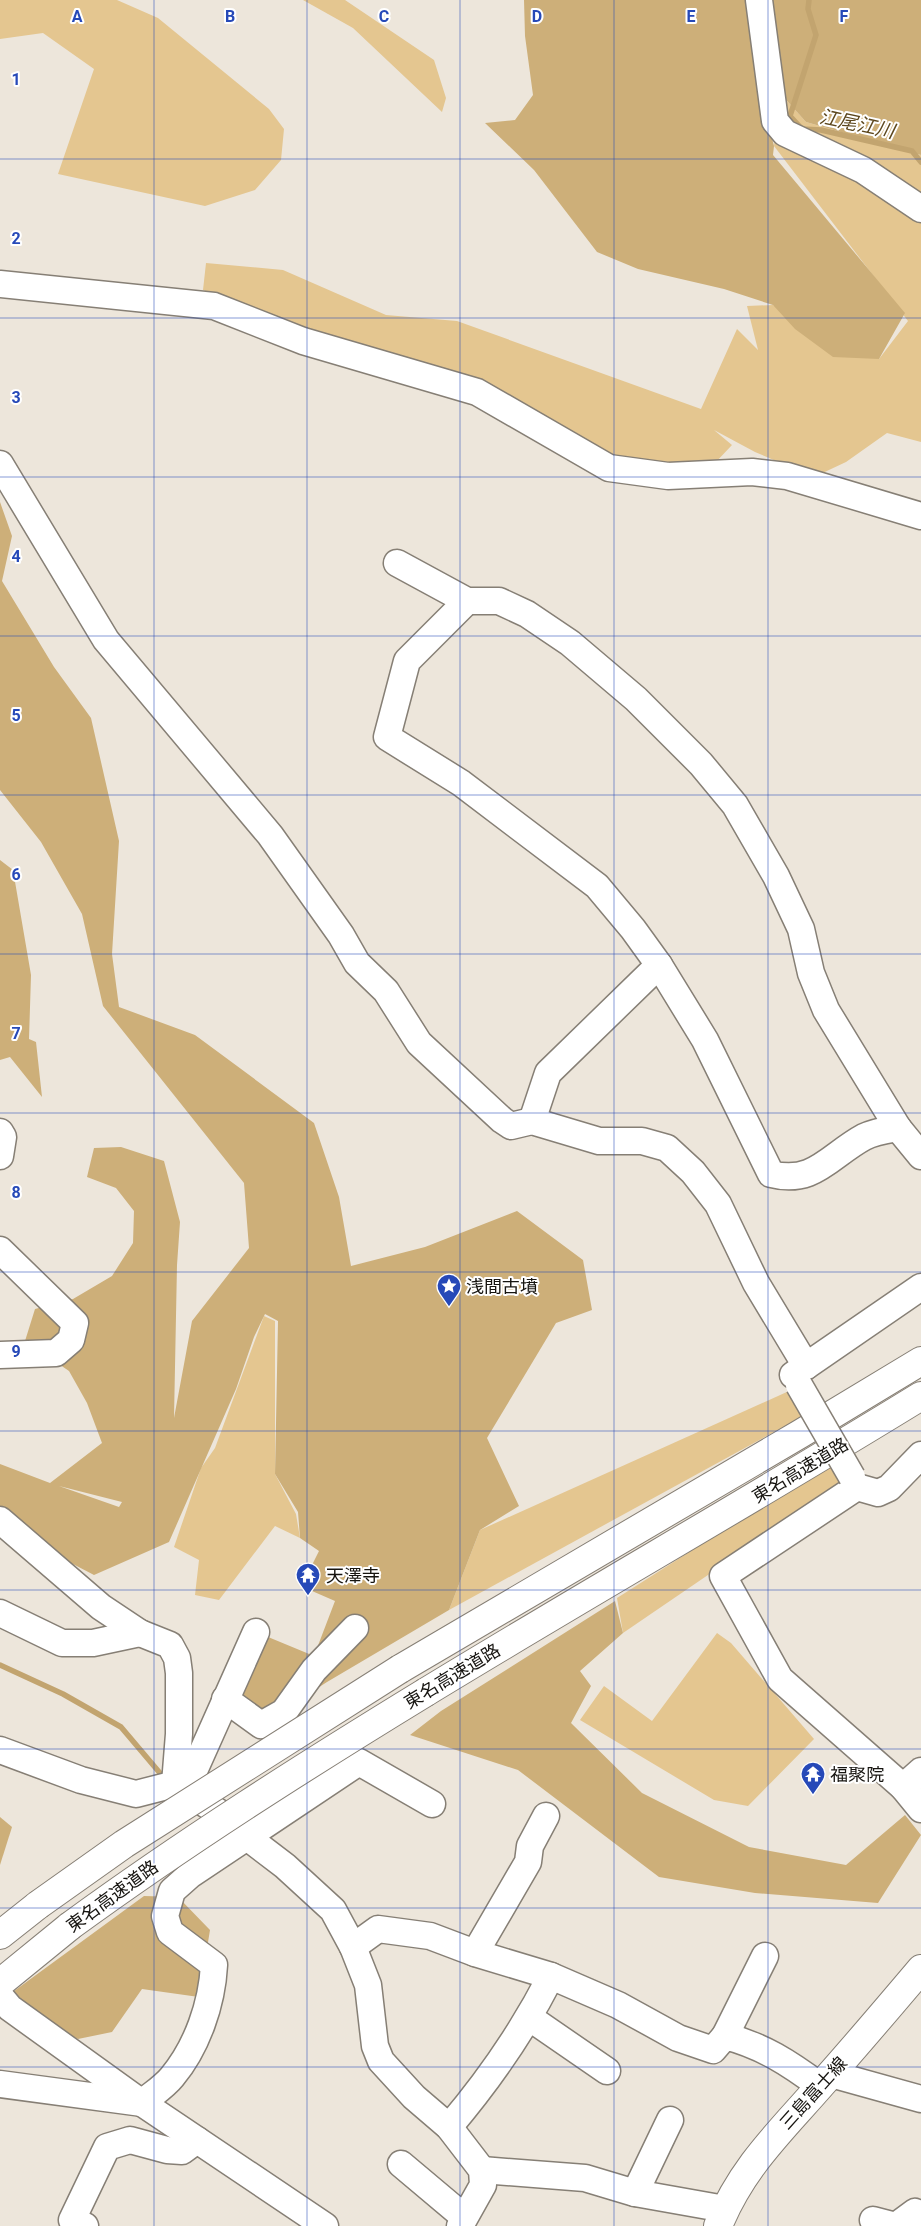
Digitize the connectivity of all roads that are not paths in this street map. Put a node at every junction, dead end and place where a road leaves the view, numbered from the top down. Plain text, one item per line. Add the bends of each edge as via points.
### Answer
1 (759, 0) edge
2 (921, 209) edge
3 (0, 284) edge
4 (0, 464) edge
5 (921, 516) edge
6 (397, 563) dead end
7 (467, 601) junction
8 (659, 966) junction
9 (532, 1121) junction
10 (898, 1128) junction
11 (0, 1132) edge
12 (0, 1156) edge
13 (921, 1156) edge
14 (0, 1250) edge
15 (921, 1287) edge
16 (0, 1355) edge
17 (921, 1361) edge
18 (802, 1375) junction
19 (921, 1396) edge
20 (921, 1455) edge
21 (854, 1482) junction
22 (0, 1520) edge
23 (0, 1614) edge
24 (355, 1628) dead end
25 (256, 1632) dead end
26 (140, 1633) junction
27 (225, 1699) junction
28 (0, 1750) edge
29 (912, 1779) edge
30 (180, 1787) junction
31 (432, 1804) dead end
32 (921, 1809) edge
33 (546, 1816) dead end
34 (248, 1837) junction
35 (0, 1935) edge
36 (352, 1946) junction
37 (475, 1954) junction
38 (765, 1956) dead end
39 (921, 1969) edge
40 (551, 1976) junction
41 (0, 1983) edge
42 (5, 2002) edge
43 (530, 2018) junction
44 (725, 2036) junction
45 (607, 2070) dead end
46 (826, 2080) junction
47 (0, 2084) edge
48 (921, 2098) edge
49 (142, 2102) junction
50 (670, 2120) dead end
51 (448, 2127) junction
52 (197, 2140) junction
53 (401, 2164) dead end
54 (482, 2170) junction
55 (636, 2193) junction
56 (722, 2217) edge
57 (462, 2221) edge
58 (71, 2224) edge
59 (325, 2226) edge

1 - 2 street via 775,121 784,133 863,170
3 - 5 street via 214,306 303,341 477,392 609,468 668,476 752,472 787,476
4 - 9 street via 106,640 270,835 341,935 356,963 386,991 419,1043 502,1120 511,1126
6 - 7 street
7 - 8 street via 407,661 387,737 461,784 597,886
7 - 10 street via 499,601 527,614 570,643 636,699 701,764 735,805 776,876 800,929 811,973 826,1010
8 - 9 street via 548,1073
8 - 10 street via 704,1040 771,1174 787,1178 807,1175 866,1136
9 - 18 street via 599,1141 642,1141 667,1148 693,1172 718,1204
10 - 13 street
11 - 12 street via 4,1137
14 - 16 street via 75,1323 71,1340 56,1353
15 - 18 street
17 - 35 main road, 東名高速道路, bridge via 400,1669 124,1844
18 - 21 street, bridge
19 - 41 main road, 東名高速道路, bridge via 313,1761 145,1872 70,1926
20 - 21 street via 889,1488 878,1493
21 - 29 street via 723,1576 780,1679
22 - 26 street via 76,1587
23 - 26 street via 62,1642 93,1643
24 - 27 street via 314,1670 284,1712 261,1726
25 - 27 street
26 - 30 street via 170,1645 177,1658
27 - 30 street
28 - 30 street via 81,1780 136,1794
29 - 32 street
30 - 34 street via 238,1826
31 - 34 street via 359,1762
33 - 37 street via 530,1846 528,1862
34 - 36 street via 333,1910
34 - 49 street via 190,1875 172,1891 166,1916 170,1932 214,1965 213,1984 198,2034 172,2078
36 - 37 street via 378,1929 430,1936
36 - 51 street via 368,1985 375,2046 381,2061
37 - 40 street
38 - 44 street
39 - 46 main road, 三島富士線
40 - 43 street
40 - 44 street via 678,2038 714,2050
42 - 49 street
43 - 45 street
43 - 51 street via 482,2088
44 - 46 street via 753,2043 799,2070
46 - 48 street
46 - 56 main road, 三島富士線 via 760,2152
47 - 49 street
49 - 52 street
50 - 55 street
51 - 54 street
52 - 58 street via 182,2151 130,2140 106,2148
52 - 59 street
53 - 57 street
54 - 55 street via 584,2178
54 - 57 street via 483,2185
55 - 56 street

